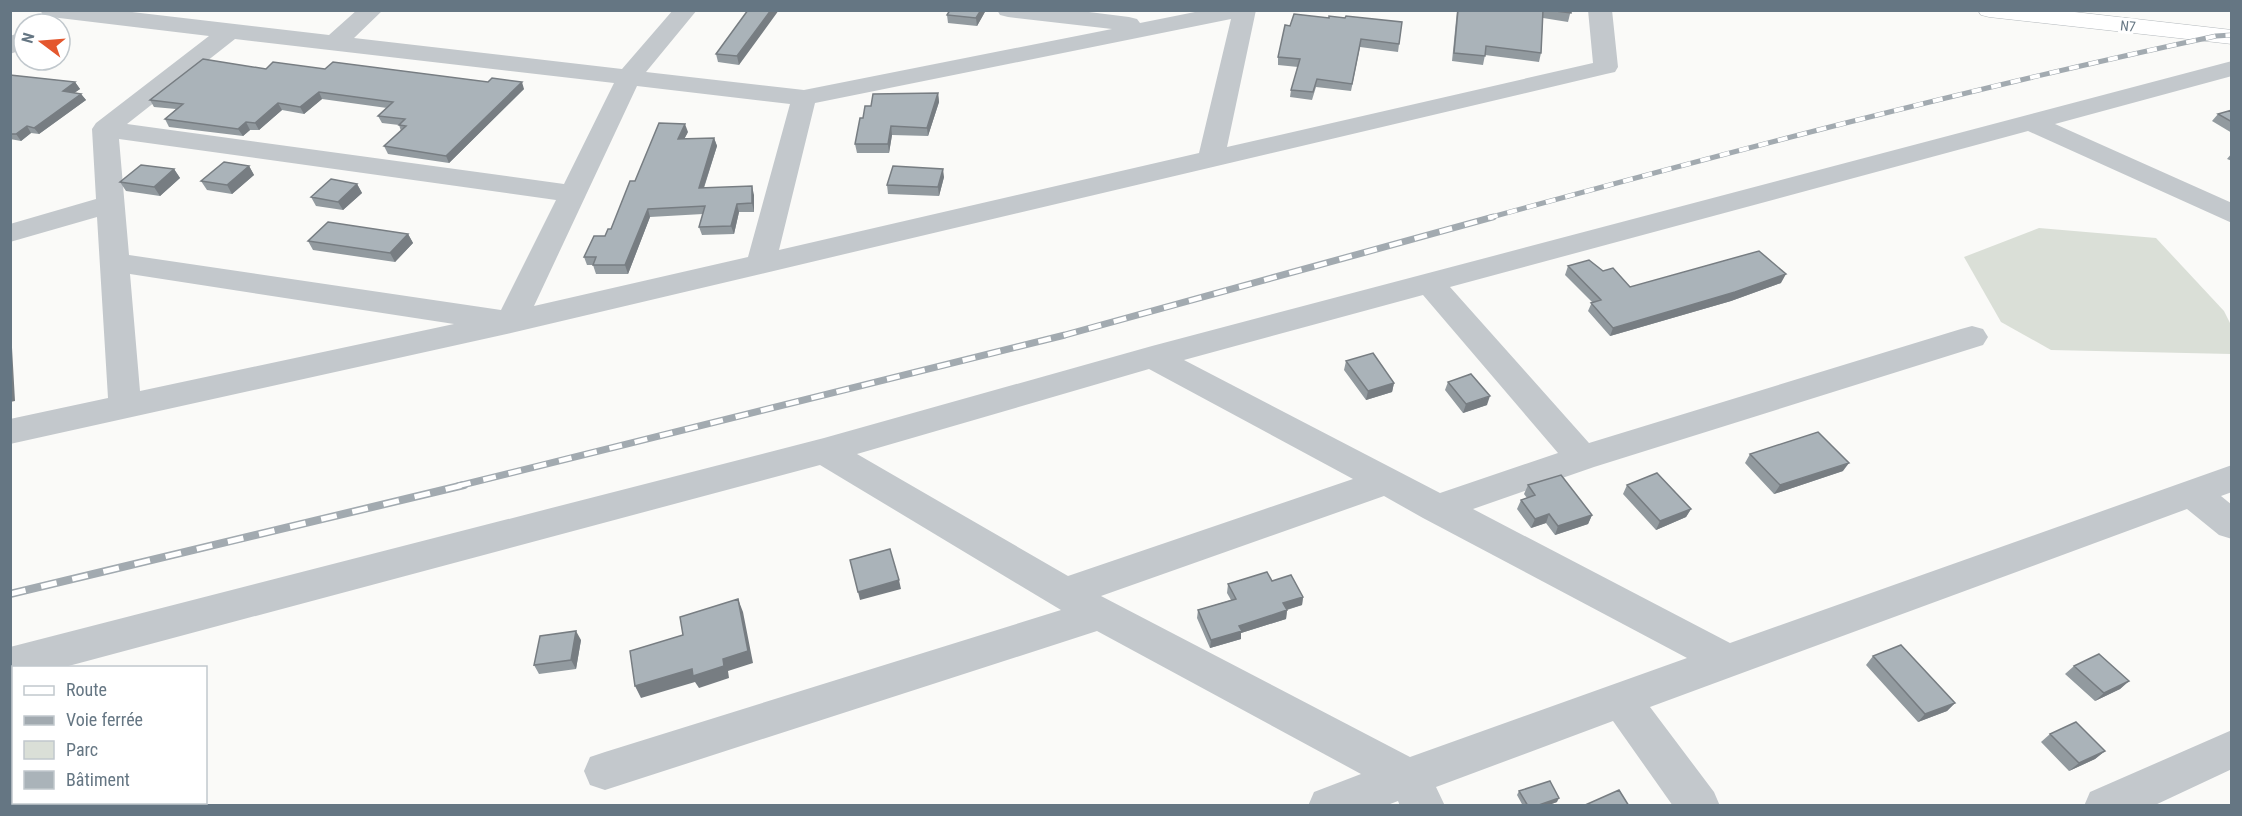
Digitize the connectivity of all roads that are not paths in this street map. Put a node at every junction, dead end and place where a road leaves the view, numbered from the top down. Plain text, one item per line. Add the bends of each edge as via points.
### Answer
1 (372, 10) edge
2 (686, 10) edge
3 (1008, 10) edge
4 (1244, 10) edge
5 (1600, 10) edge
6 (1989, 10) edge
7 (72, 16) edge
8 (1160, 27) junction
9 (230, 31) junction
10 (2226, 39) edge
11 (334, 43) junction
12 (2232, 68) edge
13 (629, 77) junction
14 (804, 98) junction
15 (2030, 122) junction
16 (105, 129) junction
17 (1211, 159) junction
18 (573, 194) junction
19 (110, 204) junction
20 (2232, 214) edge
21 (10, 233) edge
22 (114, 262) junction
23 (761, 264) junction
24 (1430, 283) junction
25 (512, 322) junction
26 (1972, 337) dead end
27 (1152, 357) junction
28 (125, 407) junction
29 (10, 432) edge
30 (824, 451) junction
31 (1582, 458) junction
32 (2232, 478) edge
33 (1386, 481) junction
34 (2191, 492) junction
35 (1436, 508) junction
36 (2232, 525) edge
37 (1067, 592) junction
38 (1100, 614) junction
39 (1728, 661) junction
40 (10, 664) edge
41 (1621, 700) junction
42 (2232, 749) edge
43 (605, 771) dead end
44 (1415, 791) edge
45 (1329, 806) edge
46 (1699, 806) edge
47 (2105, 806) edge

1 - 11 street
2 - 13 street
3 - 8 street
4 - 8 street
4 - 17 street
5 - 17 street via 1606,67
6 - 10 main road, N7
7 - 9 street
8 - 14 street
9 - 11 street
9 - 16 street
11 - 13 street
12 - 15 street
13 - 14 street
13 - 18 street
14 - 23 street
15 - 20 street
15 - 24 street
16 - 18 street
16 - 19 street
17 - 23 street
18 - 25 street
19 - 21 street
19 - 22 street
22 - 25 street
22 - 28 street
23 - 25 street
24 - 27 street
24 - 31 street
25 - 28 street
26 - 31 street
27 - 30 street
27 - 33 street
28 - 29 street
30 - 37 street
30 - 40 street
31 - 35 street
32 - 34 street
33 - 35 street
33 - 37 street
34 - 36 street
34 - 39 street
35 - 39 street
37 - 38 street
38 - 43 street
38 - 44 street
39 - 41 street
41 - 44 street
41 - 46 street
42 - 47 street
44 - 45 street

